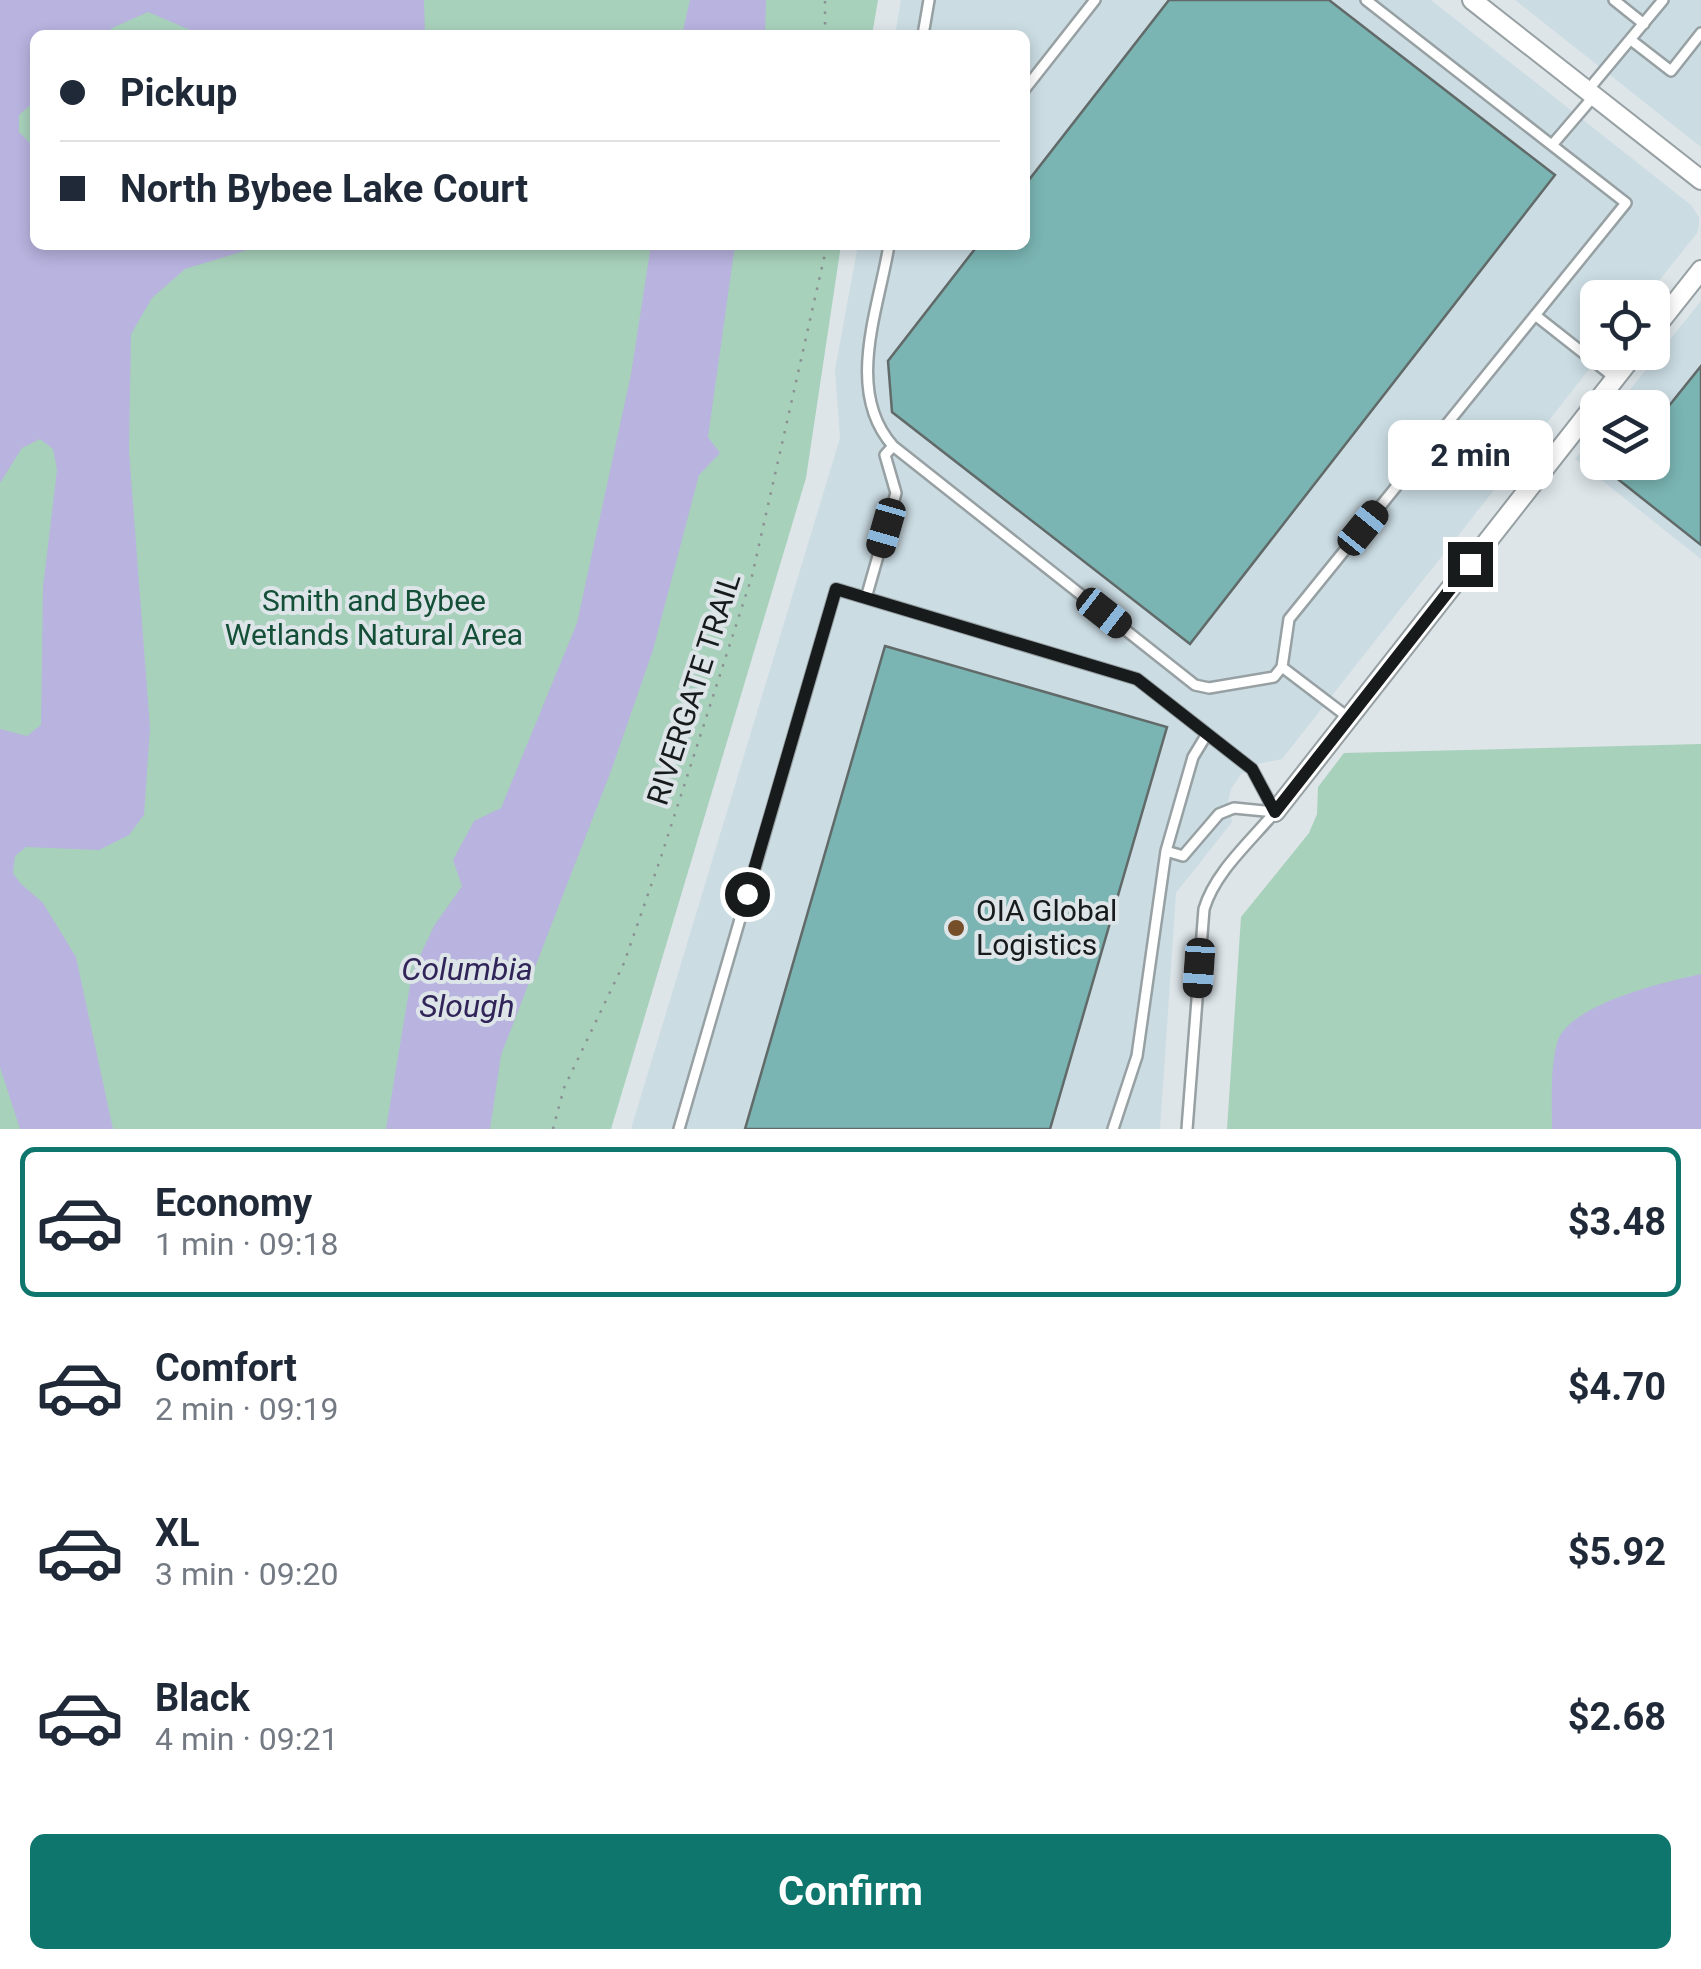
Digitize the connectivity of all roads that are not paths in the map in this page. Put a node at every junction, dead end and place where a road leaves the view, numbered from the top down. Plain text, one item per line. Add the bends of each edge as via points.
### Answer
1 (929, 0) edge
2 (1095, 0) edge
3 (1366, 0) edge
4 (1472, 0) edge
5 (1614, 0) edge
6 (1663, 0) edge
7 (1644, 24) junction
8 (924, 30) edge
9 (1701, 33) edge
10 (1630, 40) junction
11 (1030, 83) edge
12 (1591, 93) junction
13 (1552, 145) junction
14 (1701, 180) edge
15 (888, 250) edge
16 (1701, 270) edge
17 (1670, 309) edge
18 (1535, 315) junction
19 (1623, 370) edge
20 (1616, 379) junction
21 (892, 446) junction
22 (866, 598) junction
23 (1282, 666) junction
24 (1349, 718) junction
25 (1207, 734) junction
26 (1275, 812) junction
27 (1166, 851) junction
28 (679, 1129) edge
29 (1113, 1129) edge
30 (1187, 1129) edge

1 - 8 lane
2 - 11 lane
3 - 13 lane
4 - 12 street
5 - 7 lane
6 - 7 lane
7 - 10 lane
9 - 10 lane via 1671,72
10 - 12 lane
12 - 13 lane
12 - 14 street
13 - 18 lane via 1626,202
15 - 21 lane via 868,378 876,421
16 - 17 street
18 - 20 lane
18 - 23 lane via 1289,619
19 - 20 street
20 - 24 street
21 - 22 lane via 885,455 896,493
21 - 23 lane via 1195,685 1252,682 1274,677
22 - 25 lane via 1137,679
22 - 28 lane via 836,589
23 - 24 lane
24 - 26 street
25 - 26 lane via 1252,769
25 - 27 lane via 1192,757
26 - 27 lane via 1234,808 1219,814 1183,856
26 - 30 lane via 1216,883 1204,909
27 - 29 lane via 1137,1056

